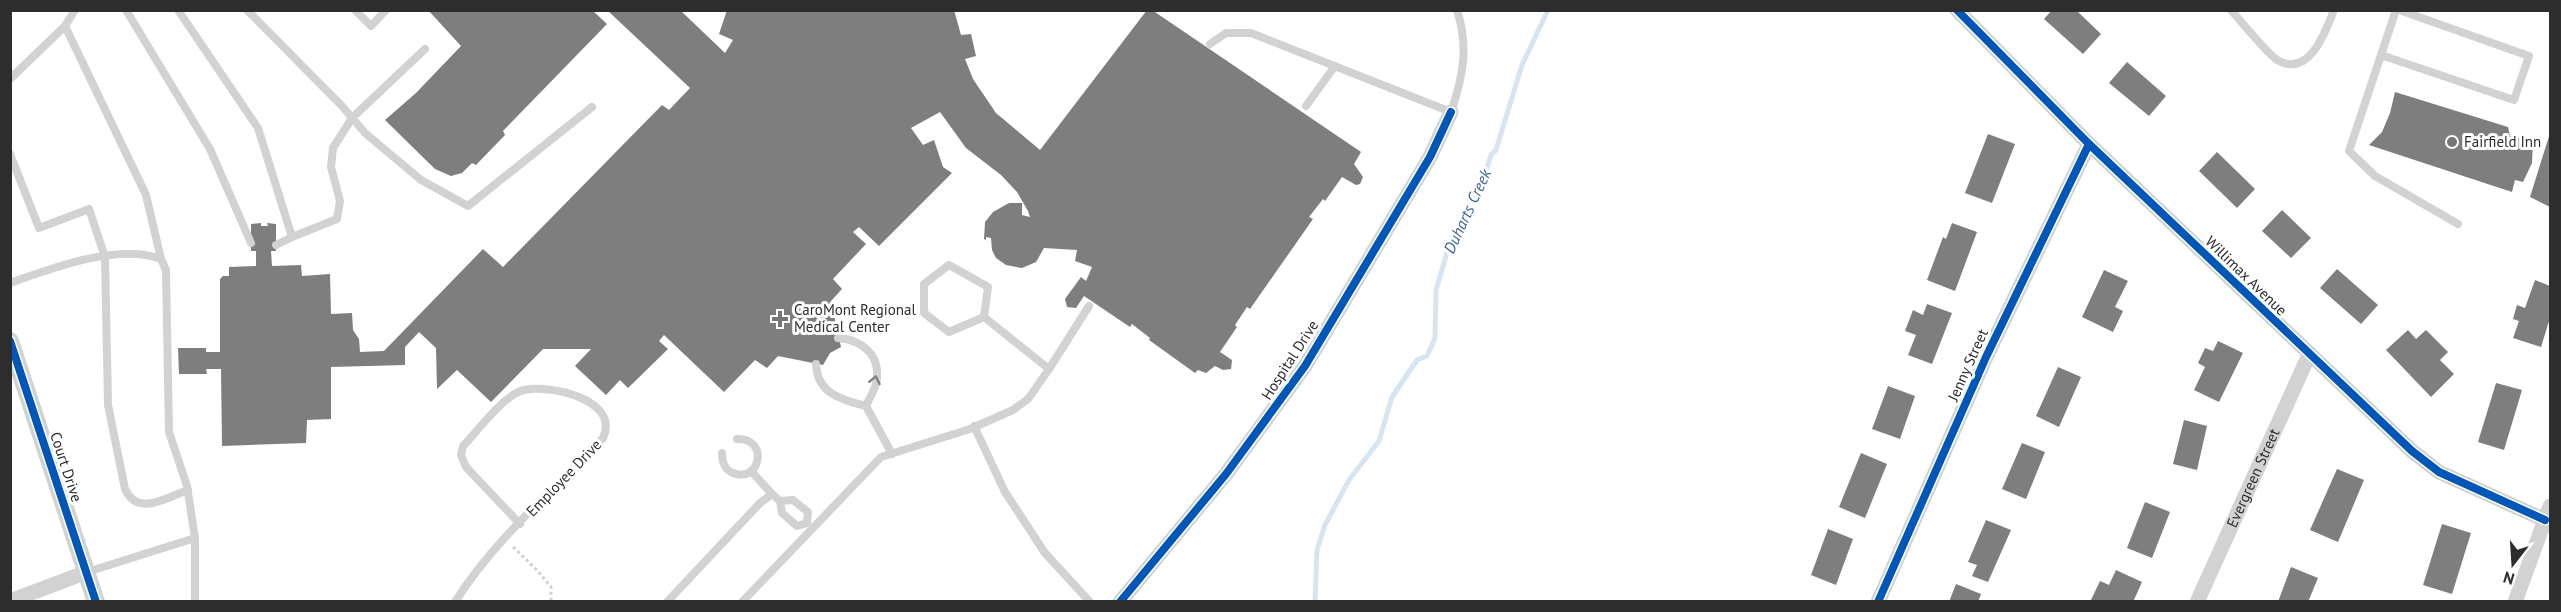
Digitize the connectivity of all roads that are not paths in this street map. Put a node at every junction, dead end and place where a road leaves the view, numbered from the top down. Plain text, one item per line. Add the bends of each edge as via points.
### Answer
1 (75, 10) edge
2 (126, 10) edge
3 (178, 10) edge
4 (247, 10) edge
5 (355, 10) edge
6 (386, 10) edge
7 (1457, 10) edge
8 (1957, 10) edge
9 (2231, 10) edge
10 (2334, 10) edge
11 (2397, 10) edge
12 (65, 26) junction
13 (1210, 44) dead end
14 (425, 50) dead end
15 (2381, 55) junction
16 (1335, 66) junction
17 (10, 79) edge
18 (1306, 106) dead end
19 (592, 107) dead end
20 (1451, 112) junction
21 (352, 118) junction
22 (2089, 144) junction
23 (10, 154) edge
24 (2458, 224) dead end
25 (292, 237) junction
26 (251, 243) dead end
27 (276, 245) dead end
28 (105, 257) junction
29 (161, 259) junction
30 (10, 283) edge
31 (1089, 306) dead end
32 (984, 317) junction
33 (838, 338) dead end
34 (10, 341) edge
35 (2309, 355) junction
36 (816, 364) dead end
37 (1049, 369) junction
38 (866, 406) junction
39 (974, 426) junction
40 (737, 439) dead end
41 (722, 453) dead end
42 (892, 454) junction
43 (751, 471) junction
44 (188, 490) junction
45 (772, 495) junction
46 (780, 501) junction
47 (2548, 513) edge
48 (520, 524) junction
49 (810, 526) junction
50 (195, 538) junction
51 (87, 572) junction
52 (10, 602) edge
53 (96, 602) edge
54 (195, 602) edge
55 (455, 602) edge
56 (667, 602) edge
57 (742, 602) edge
58 (1090, 602) edge
59 (1120, 602) edge
60 (1878, 602) edge
61 (2197, 602) edge
62 (2515, 602) edge

1 - 12 lane
2 - 26 lane via 210,149
3 - 25 lane via 258,128
4 - 21 lane
5 - 6 lane via 371,26
7 - 20 lane via 1465,59
8 - 22 street, Willimax Avenue
9 - 10 lane via 2279,61 2294,64 2308,57 2321,41
11 - 15 lane
11 - 15 lane via 2529,56 2514,100
12 - 17 lane
12 - 29 lane via 146,195
13 - 16 lane via 1226,33 1251,33
14 - 21 lane
15 - 24 lane via 2349,151 2375,176
16 - 18 lane
16 - 20 lane
19 - 21 lane via 468,206 421,180 364,133
20 - 59 street, Hospital Drive via 1430,157 1305,366 1226,474
21 - 25 lane via 333,147 331,167 340,201 337,219
22 - 35 street, Willimax Avenue
22 - 60 street, Jenny Street via 1986,357
23 - 28 lane via 39,228 89,209
25 - 27 lane
28 - 29 lane via 149,254
28 - 30 lane via 85,259
28 - 44 lane via 108,405 125,489 129,498 145,505
29 - 44 lane via 166,270 170,432
31 - 37 lane
32 - 32 lane via 949,332 924,313 924,284 949,265 988,287
32 - 37 lane
38 -> 33 lane via 876,385 877,367 871,354 854,340
34 - 51 street, Court Drive
35 - 47 street, Willimax Avenue via 2439,472
35 - 61 street, Evergreen Street
36 - 38 lane via 821,386 830,394
37 - 39 lane via 1028,399 1013,410
38 - 42 lane
39 - 42 lane
39 - 58 lane via 1005,492 1045,553
40 - 43 lane via 749,441 757,449 758,462
41 - 43 lane via 729,471
42 - 49 lane via 881,457
43 - 45 lane
44 - 50 lane
45 - 46 lane
45 - 56 lane
46 - 49 lane via 782,513 797,526
46 - 49 lane via 793,500 808,512
47 - 62 street
48 - 48 lane, Employee Drive via 466,467 461,455 463,446 509,397 524,390 582,396 602,415 607,430
48 - 55 lane, Employee Drive
49 - 57 lane
50 - 51 lane
50 - 54 lane
51 - 52 street
51 - 53 street, Court Drive

